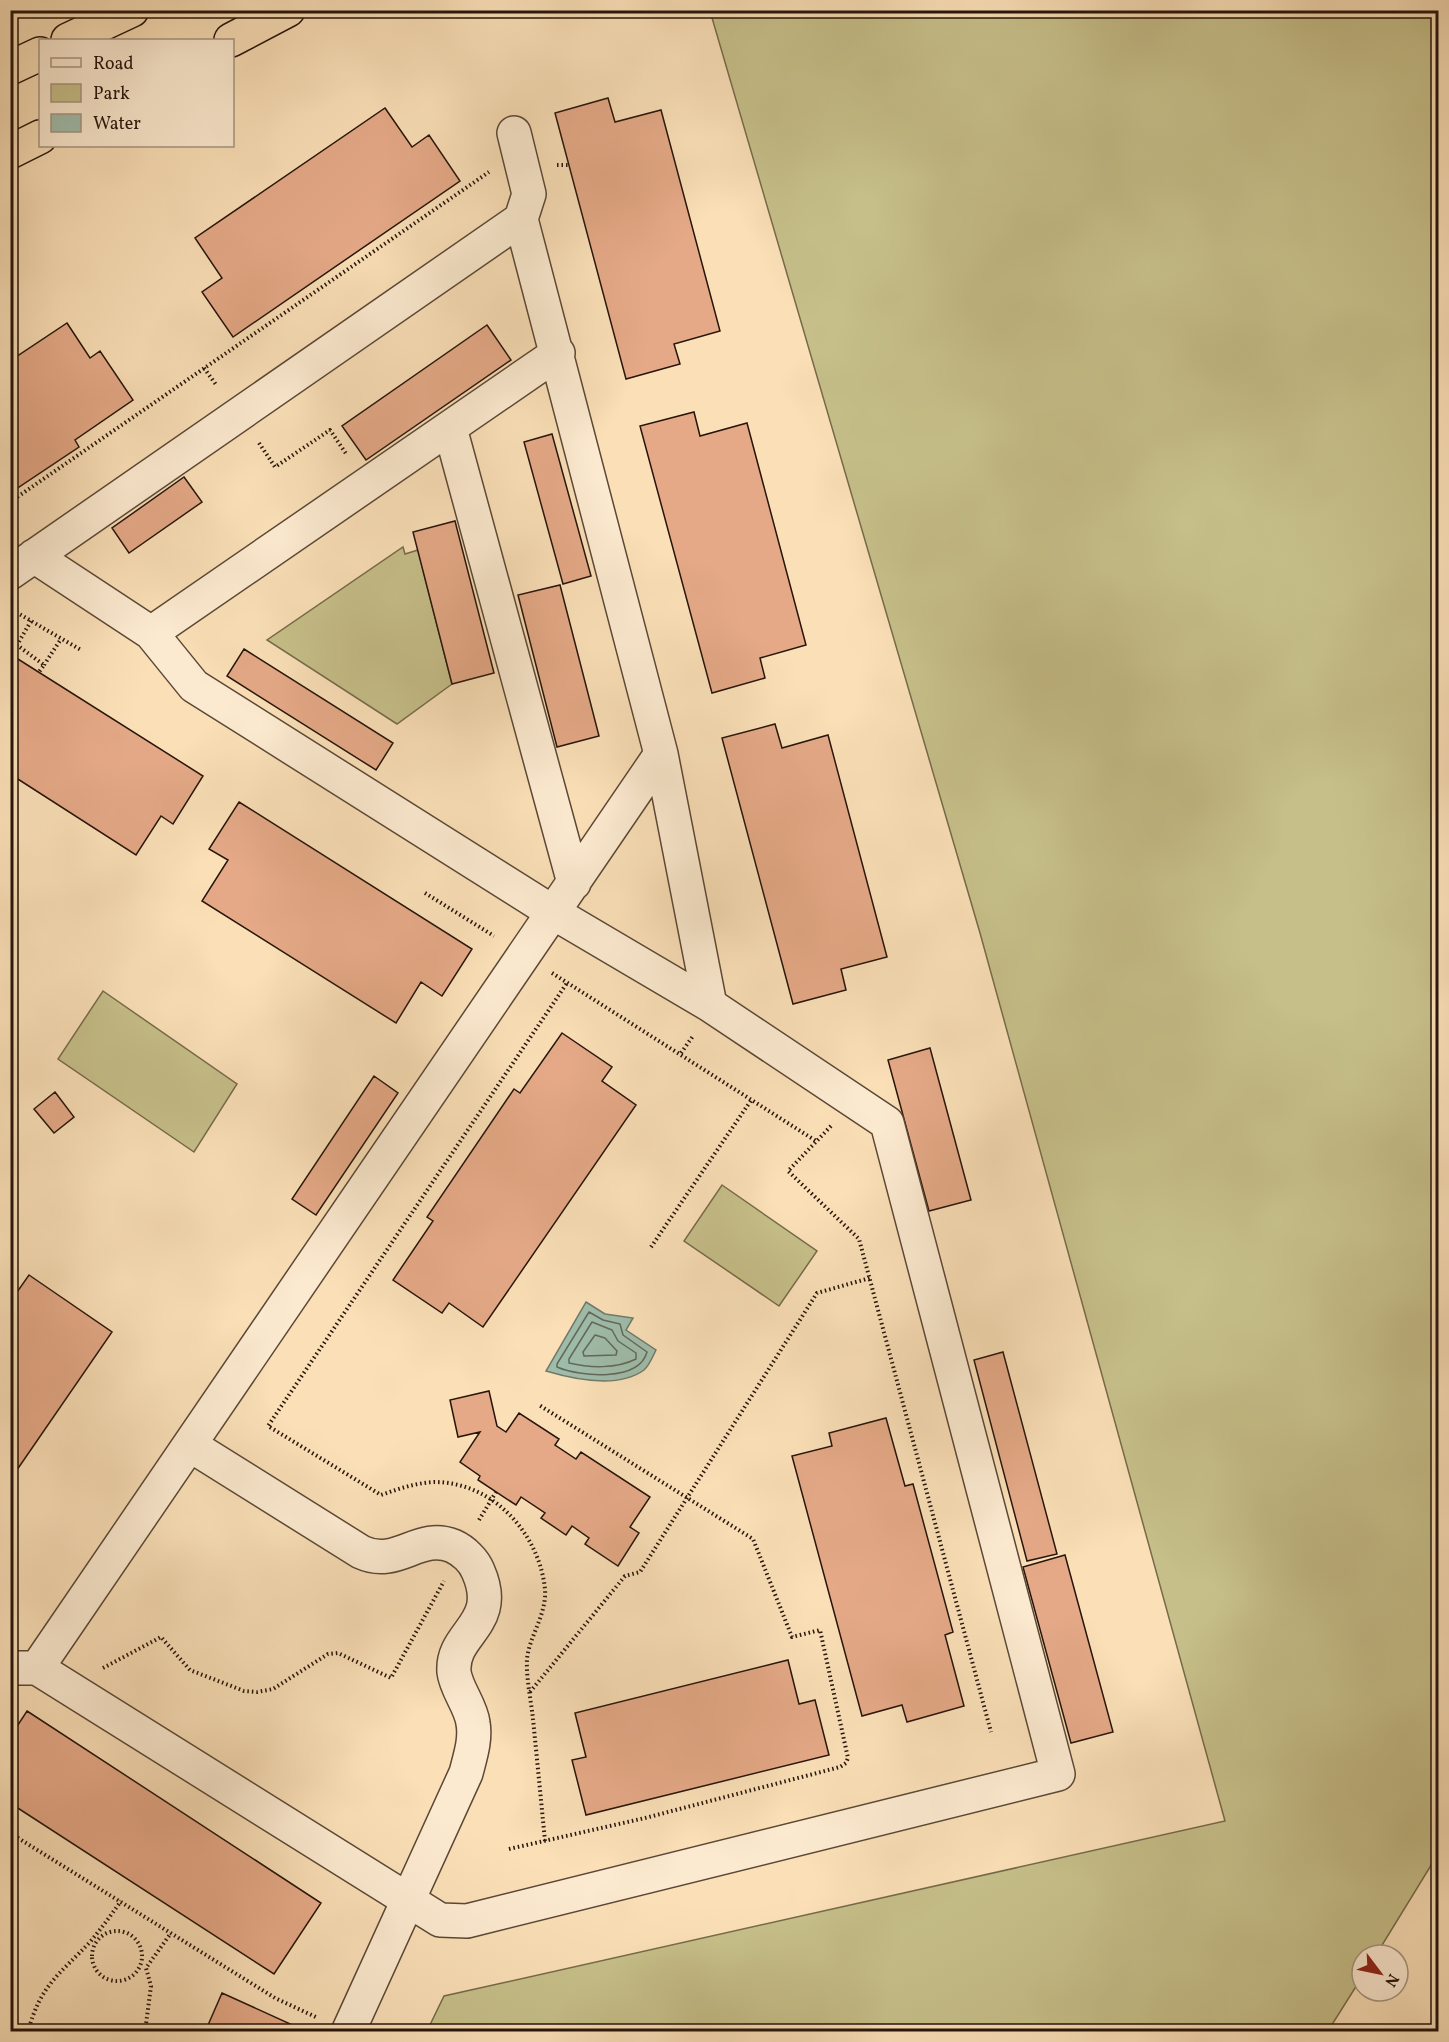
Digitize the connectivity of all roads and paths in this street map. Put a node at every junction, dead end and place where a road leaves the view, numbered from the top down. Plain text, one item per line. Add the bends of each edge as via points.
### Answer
1 (132, 10) edge
2 (288, 10) edge
3 (70, 39) edge
4 (233, 39) edge
5 (39, 54) edge
6 (10, 68) edge
7 (514, 133) dead end
8 (39, 138) edge
9 (10, 152) edge
10 (493, 169) dead end
11 (521, 219) junction
12 (558, 354) junction
13 (204, 368) junction
14 (218, 387) dead end
15 (450, 428) junction
16 (258, 440) dead end
17 (348, 456) dead end
18 (10, 502) edge
19 (22, 565) edge
20 (10, 616) edge
21 (31, 621) junction
22 (151, 633) junction
23 (61, 639) junction
24 (81, 650) dead end
25 (44, 665) junction
26 (39, 672) dead end
27 (661, 754) junction
28 (573, 883) junction
29 (425, 893) dead end
30 (554, 913) junction
31 (502, 941) dead end
32 (550, 972) dead end
33 (567, 983) junction
34 (704, 1016) junction
35 (681, 1053) junction
36 (752, 1099) junction
37 (834, 1123) dead end
38 (816, 1141) junction
39 (651, 1247) dead end
40 (870, 1278) junction
41 (539, 1405) dead end
42 (190, 1444) junction
43 (496, 1492) dead end
44 (492, 1498) junction
45 (687, 1499) junction
46 (479, 1520) dead end
47 (448, 1573) dead end
48 (24, 1668) edge
49 (95, 1672) dead end
50 (530, 1692) junction
51 (991, 1732) dead end
52 (10, 1833) edge
53 (545, 1841) junction
54 (509, 1849) dead end
55 (408, 1900) junction
56 (122, 1901) junction
57 (171, 1932) junction
58 (91, 1945) junction
59 (139, 1968) junction
60 (146, 1968) junction
61 (336, 2026) edge
62 (28, 2031) edge
63 (145, 2031) edge

1 - 3 highway
2 - 4 highway
5 - 6 highway
7 - 11 lane via 529,194
8 - 9 highway
10 - 13 path
11 - 12 lane
11 - 19 lane
12 - 15 lane
12 - 27 lane
13 - 14 path
13 - 18 path
15 - 22 lane
15 - 28 lane
16 - 17 path via 275,466 330,430
19 - 22 lane
20 - 21 path via 14,611
21 - 23 path
21 - 25 path via 17,645
22 - 30 lane via 194,686
23 - 24 path
23 - 25 path
25 - 26 path
27 - 28 lane
27 - 34 lane
28 - 30 lane
29 - 31 path
30 - 34 lane
30 - 42 lane
32 - 33 path
33 - 35 path
33 - 44 path via 268,1426 381,1495 409,1485 436,1482
34 - 35 path
34 - 55 lane via 887,1124 1058,1774 467,1922 440,1920
35 - 36 path
36 - 38 path
36 - 39 path
37 - 38 path
38 - 40 path via 788,1171 860,1239
40 - 45 path via 817,1293
40 - 51 path
41 - 45 path
42 - 48 lane
42 - 55 lane via 373,1557 392,1557 431,1543 453,1546 474,1561 484,1584 485,1607 457,1655 454,1672 473,1723 472,1745 466,1773
43 - 44 path
44 - 46 path
44 - 50 path via 517,1522 537,1551 545,1591 527,1658
45 - 50 path via 640,1572 625,1576
45 - 53 path via 753,1539 792,1637 820,1630 846,1763
47 - 49 path via 391,1678 338,1653 328,1654 273,1689 244,1691 190,1670 161,1636
48 - 55 lane
50 - 53 path
52 - 56 path
53 - 54 path
55 - 61 lane
56 - 57 path
56 - 58 path
57 - 60 path
57 - 61 path via 275,1998
58 - 59 path via 92,1964 102,1978 127,1980
58 - 59 path via 104,1934 127,1933 142,1952
58 - 62 path via 55,1975 40,1996
59 - 60 path
60 - 63 path via 151,1986

